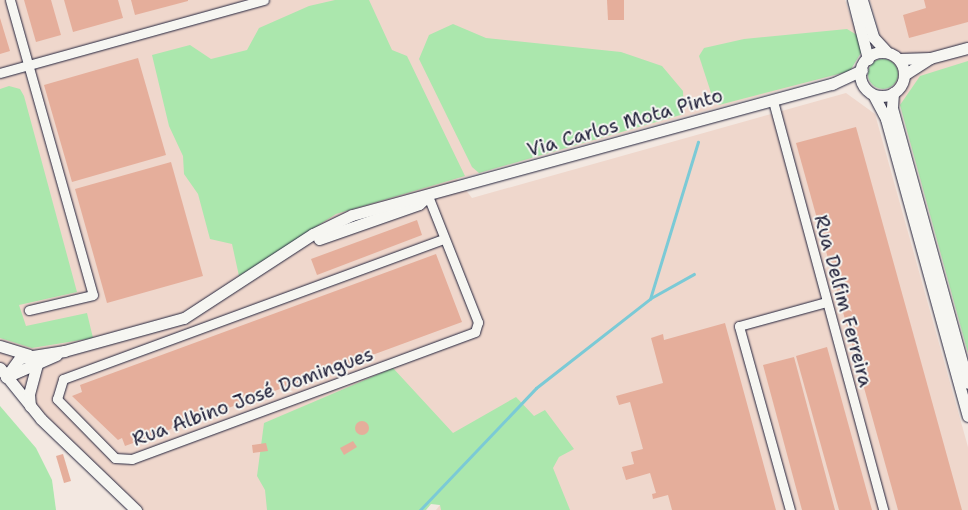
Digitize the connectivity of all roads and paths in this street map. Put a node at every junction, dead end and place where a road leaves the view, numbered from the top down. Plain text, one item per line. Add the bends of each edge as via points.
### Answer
1 (10, 0) edge
2 (264, 0) edge
3 (847, 0) edge
4 (853, 0) edge
5 (862, 0) edge
6 (860, 26) junction
7 (968, 48) edge
8 (886, 51) junction
9 (930, 58) junction
10 (868, 59) junction
11 (900, 59) junction
12 (28, 65) junction
13 (862, 70) junction
14 (0, 73) edge
15 (904, 74) junction
16 (832, 84) junction
17 (862, 88) junction
18 (892, 93) junction
19 (874, 96) junction
20 (772, 101) junction
21 (428, 196) junction
22 (444, 239) junction
23 (826, 302) junction
24 (29, 310) dead end
25 (0, 346) edge
26 (34, 360) junction
27 (3, 372) edge
28 (968, 383) edge
29 (30, 408) junction
30 (968, 416) edge
31 (136, 510) edge
32 (790, 510) edge
33 (883, 510) edge

1 - 12 street
2 - 12 street
3 - 6 main road
4 - 6 main road
5 - 8 main road via 873,37
6 - 10 main road
7 - 9 main road
8 - 10 main road
8 - 11 main road
9 - 11 main road
9 - 15 main road
10 - 13 main road
11 - 15 main road
12 - 14 street
12 - 24 street via 93,295
13 - 16 main road, Via Carlos Mota Pinto
13 - 17 main road
15 - 18 main road
16 - 17 main road, Via Carlos Mota Pinto
16 - 20 main road, Via Carlos Mota Pinto
17 - 19 main road
18 - 19 main road
18 - 28 main road via 892,108
19 - 30 main road via 886,119
20 - 21 main road, Via Carlos Mota Pinto
20 - 23 street, Rua Delfim Ferreira
21 - 22 street, Rua Albino José Domingues
21 - 26 main road, Via Carlos Mota Pinto via 419,204 298,246 184,318
22 - 22 street, Rua Albino José Domingues via 63,379 57,399 115,458 132,459 475,332 478,322
23 - 32 street via 739,326
23 - 33 street, Rua Delfim Ferreira
25 - 26 main road, Via Carlos Mota Pinto
26 - 27 main road, Via Carlos Mota Pinto via 12,363
26 - 29 main road via 28,394
27 - 29 main road
29 - 31 main road

